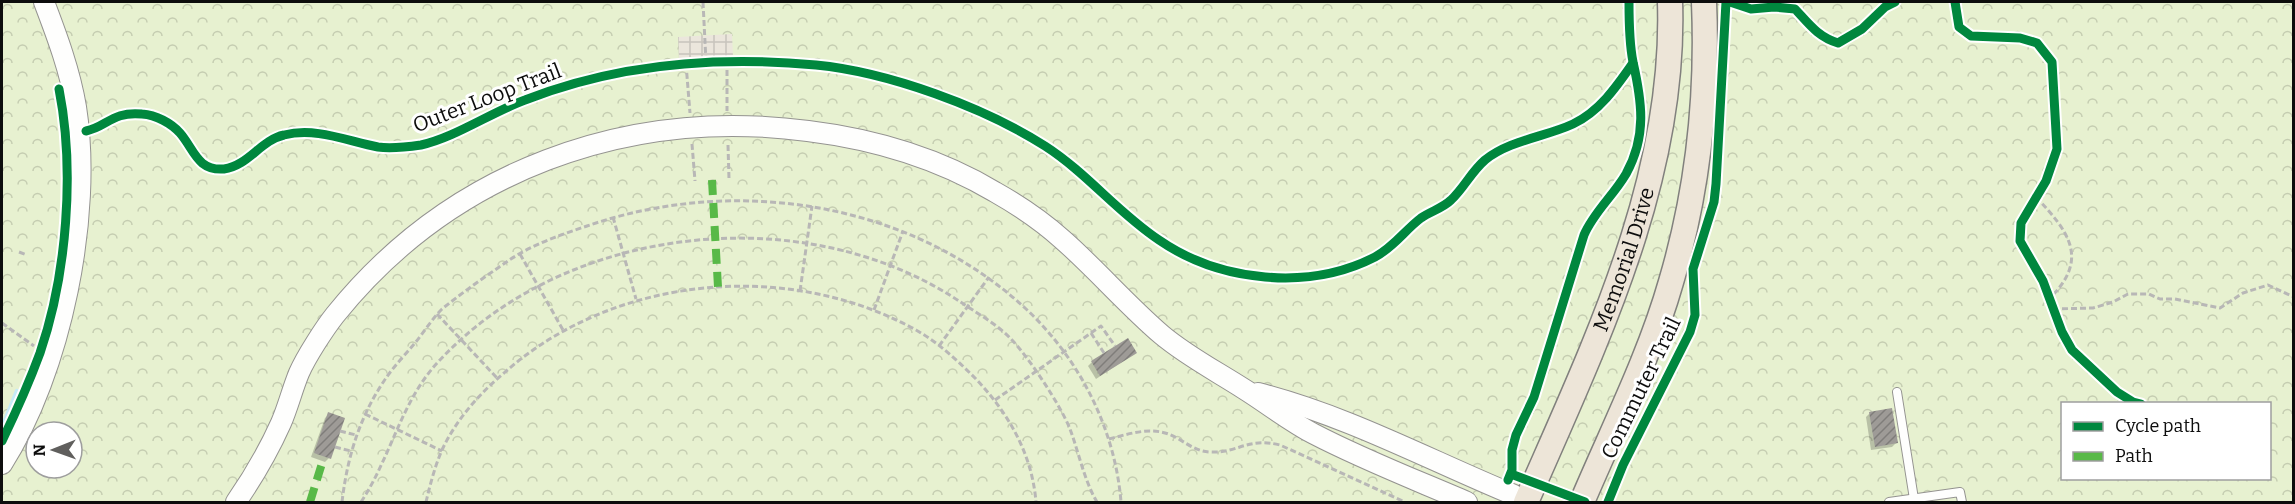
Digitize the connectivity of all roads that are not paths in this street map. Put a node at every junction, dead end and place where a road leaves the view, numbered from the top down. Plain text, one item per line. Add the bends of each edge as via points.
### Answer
1 (44, 2) edge
2 (1670, 2) edge
3 (1704, 2) edge
4 (1244, 389) junction
5 (1897, 392) dead end
6 (2, 464) edge
7 (1530, 493) edge
8 (1919, 500) edge
9 (236, 502) edge
10 (1467, 502) edge
11 (1517, 502) edge
12 (1582, 502) edge
13 (1888, 502) edge
14 (1962, 502) edge

1 - 6 street via 76,106 80,155 76,235 70,279 50,357 18,438
2 - 7 main road, Memorial Drive via 1666,85 1642,209 1606,315
3 - 12 main road via 1705,90 1687,220 1652,338
4 - 9 street via 1200,364 1162,335 1061,237 969,178 871,142 762,125 691,127 626,136 562,153 489,186 422,228 333,317 300,371 261,465
4 - 10 street via 1316,434
4 - 11 street via 1360,428 1514,495
5 - 8 lane
8 - 13 lane
8 - 14 lane via 1960,492

